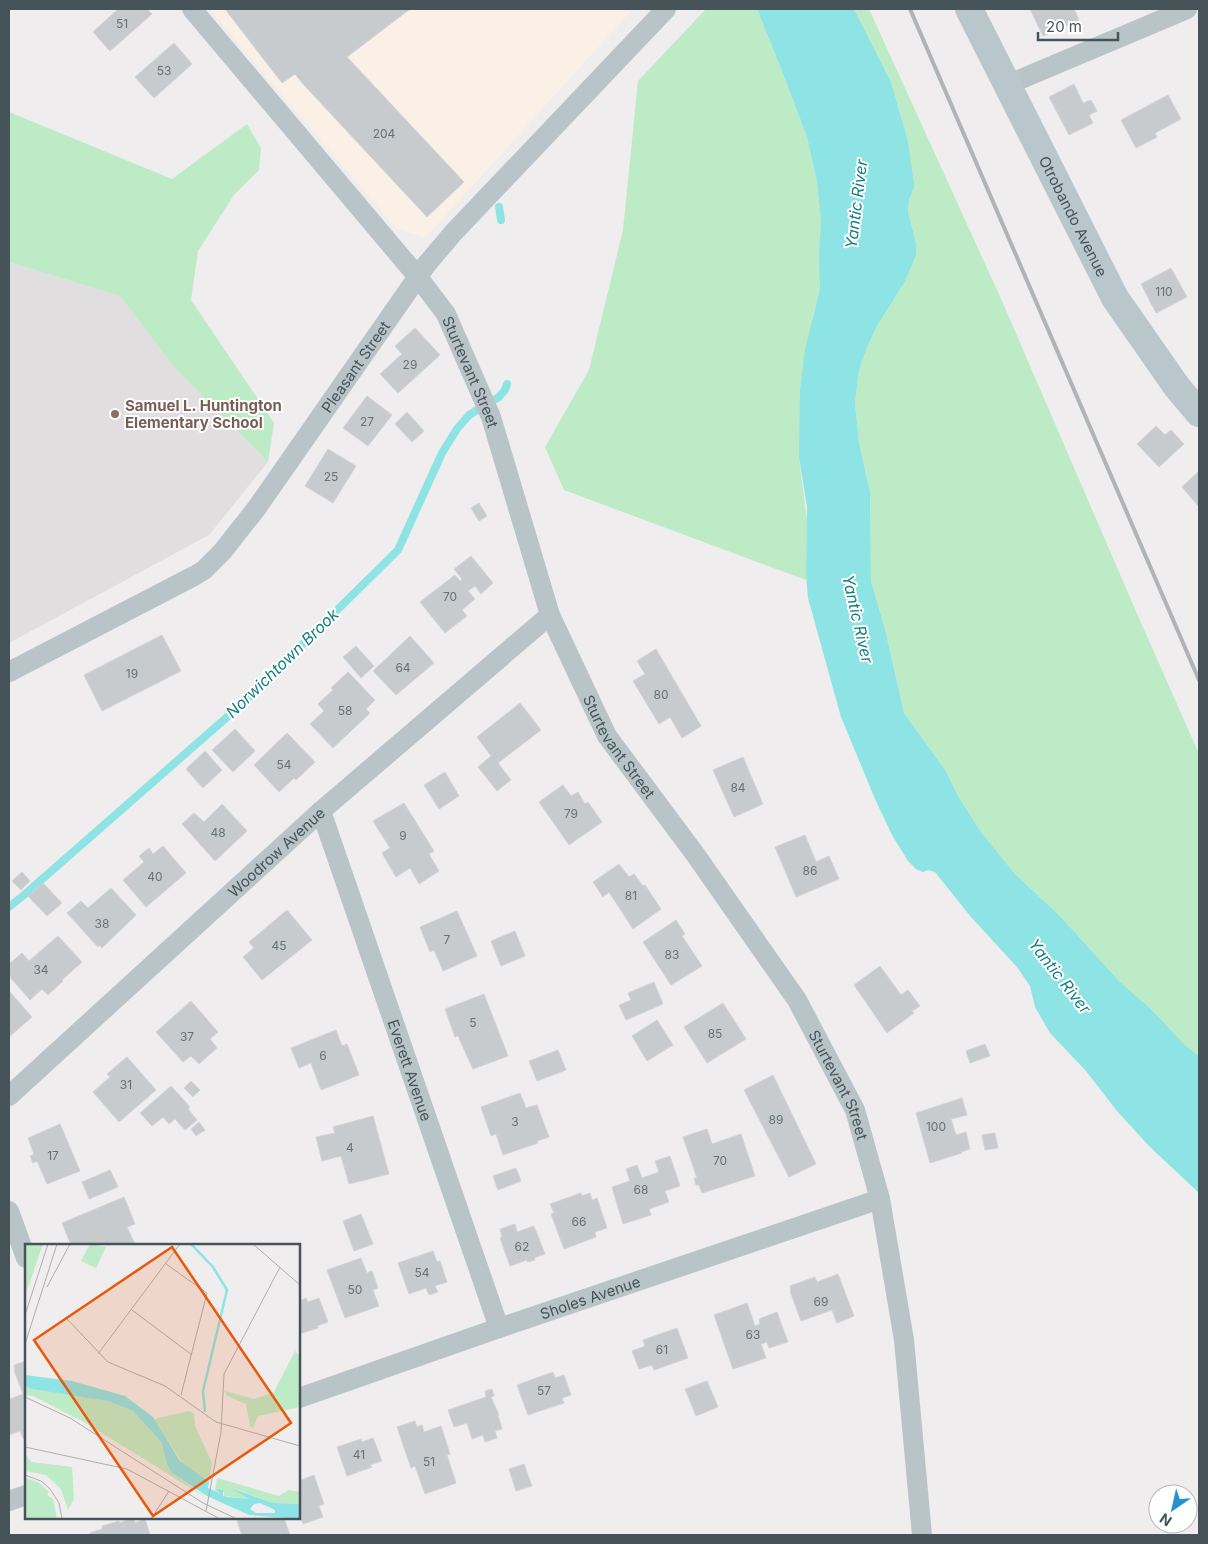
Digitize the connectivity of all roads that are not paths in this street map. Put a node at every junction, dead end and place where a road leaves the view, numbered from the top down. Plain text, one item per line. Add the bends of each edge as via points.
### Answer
1 (192, 9) edge
2 (666, 9) edge
3 (968, 9) edge
4 (1187, 9) edge
5 (1007, 85) junction
6 (418, 277) junction
7 (1199, 413) edge
8 (550, 615) junction
9 (9, 672) edge
10 (321, 811) junction
11 (9, 1096) edge
12 (880, 1199) junction
13 (9, 1211) edge
14 (25, 1255) edge
15 (499, 1328) junction
16 (300, 1398) edge
17 (25, 1495) edge
18 (9, 1501) edge
19 (922, 1535) edge

1 - 6 street, Sturtevant Street
2 - 6 street, Pleasant Street via 454,232
3 - 5 street, Otrobando Avenue
4 - 5 street
5 - 7 street, Otrobando Avenue via 1116,298 1177,387
6 - 8 street, Sturtevant Street via 446,314 491,417
6 - 9 street, Pleasant Street via 256,509 213,562 194,576
8 - 10 street, Woodrow Avenue
8 - 12 street, Sturtevant Street via 607,736 797,1000 855,1110
10 - 11 street, Woodrow Avenue
10 - 15 street, Everett Avenue
12 - 15 street, Sholes Avenue
12 - 19 street, Sturtevant Street via 904,1340
13 - 14 street
15 - 16 street, Sholes Avenue
17 - 18 street

